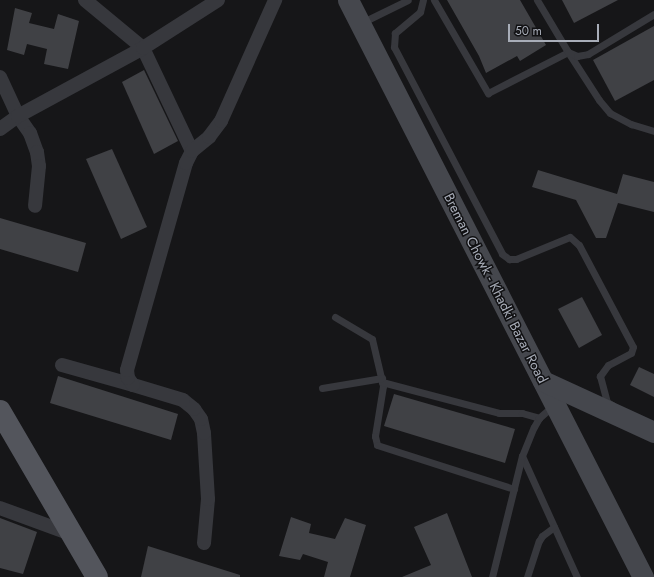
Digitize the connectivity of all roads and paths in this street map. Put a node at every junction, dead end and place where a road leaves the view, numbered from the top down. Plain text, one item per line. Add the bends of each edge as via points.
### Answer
1 (85, 0) edge
2 (218, 0) edge
3 (275, 0) edge
4 (348, 0) edge
5 (408, 0) edge
6 (423, 0) edge
7 (434, 0) edge
8 (537, 0) edge
9 (654, 14) edge
10 (360, 24) junction
11 (143, 48) junction
12 (568, 52) junction
13 (0, 77) edge
14 (18, 116) junction
15 (0, 129) edge
16 (654, 131) edge
17 (192, 151) junction
18 (34, 206) dead end
19 (335, 317) dead end
20 (62, 364) dead end
21 (382, 380) junction
22 (543, 381) junction
23 (133, 385) junction
24 (322, 388) dead end
25 (555, 405) junction
26 (0, 411) edge
27 (539, 418) junction
28 (654, 424) edge
29 (654, 432) edge
30 (522, 456) junction
31 (514, 489) junction
32 (0, 508) edge
33 (554, 527) junction
34 (72, 534) junction
35 (204, 543) dead end
36 (97, 577) edge
37 (492, 577) edge
38 (527, 577) edge
39 (577, 577) edge
40 (643, 577) edge

1 - 11 street
2 - 11 street
3 - 17 street via 221,121 209,137
4 - 10 main road, Breman Chowk - Khadki Bazar Road
5 - 10 lane
6 - 28 lane via 420,12 395,33 394,48 496,246 508,259 516,260 564,238 570,237 575,240 633,347 631,353 608,365 600,376 608,402
7 - 12 lane via 488,93
8 - 12 lane
9 - 12 lane via 588,54 576,56
10 - 22 main road, Breman Chowk - Khadki Bazar Road
11 - 14 street
11 - 17 street
12 - 16 lane via 610,113 631,124
13 - 14 street
14 - 15 street
14 - 18 street via 30,134 39,166
17 - 23 street via 186,163 127,370 128,378
19 - 21 lane via 372,339
20 - 23 street
21 - 24 lane
21 - 27 lane via 499,413 522,413
21 - 31 lane via 375,436 377,445
22 - 25 main road, Breman Chowk - Khadki Bazar Road
22 - 29 main road
23 - 35 street via 183,400 201,419 208,499
25 - 27 lane
25 - 40 main road, Breman Chowk - Khadki Bazar Road
26 - 34 main road
27 - 30 lane
30 - 31 lane
30 - 33 lane
31 - 37 lane
32 - 34 street
33 - 38 lane via 539,541
33 - 39 lane
34 - 36 main road

